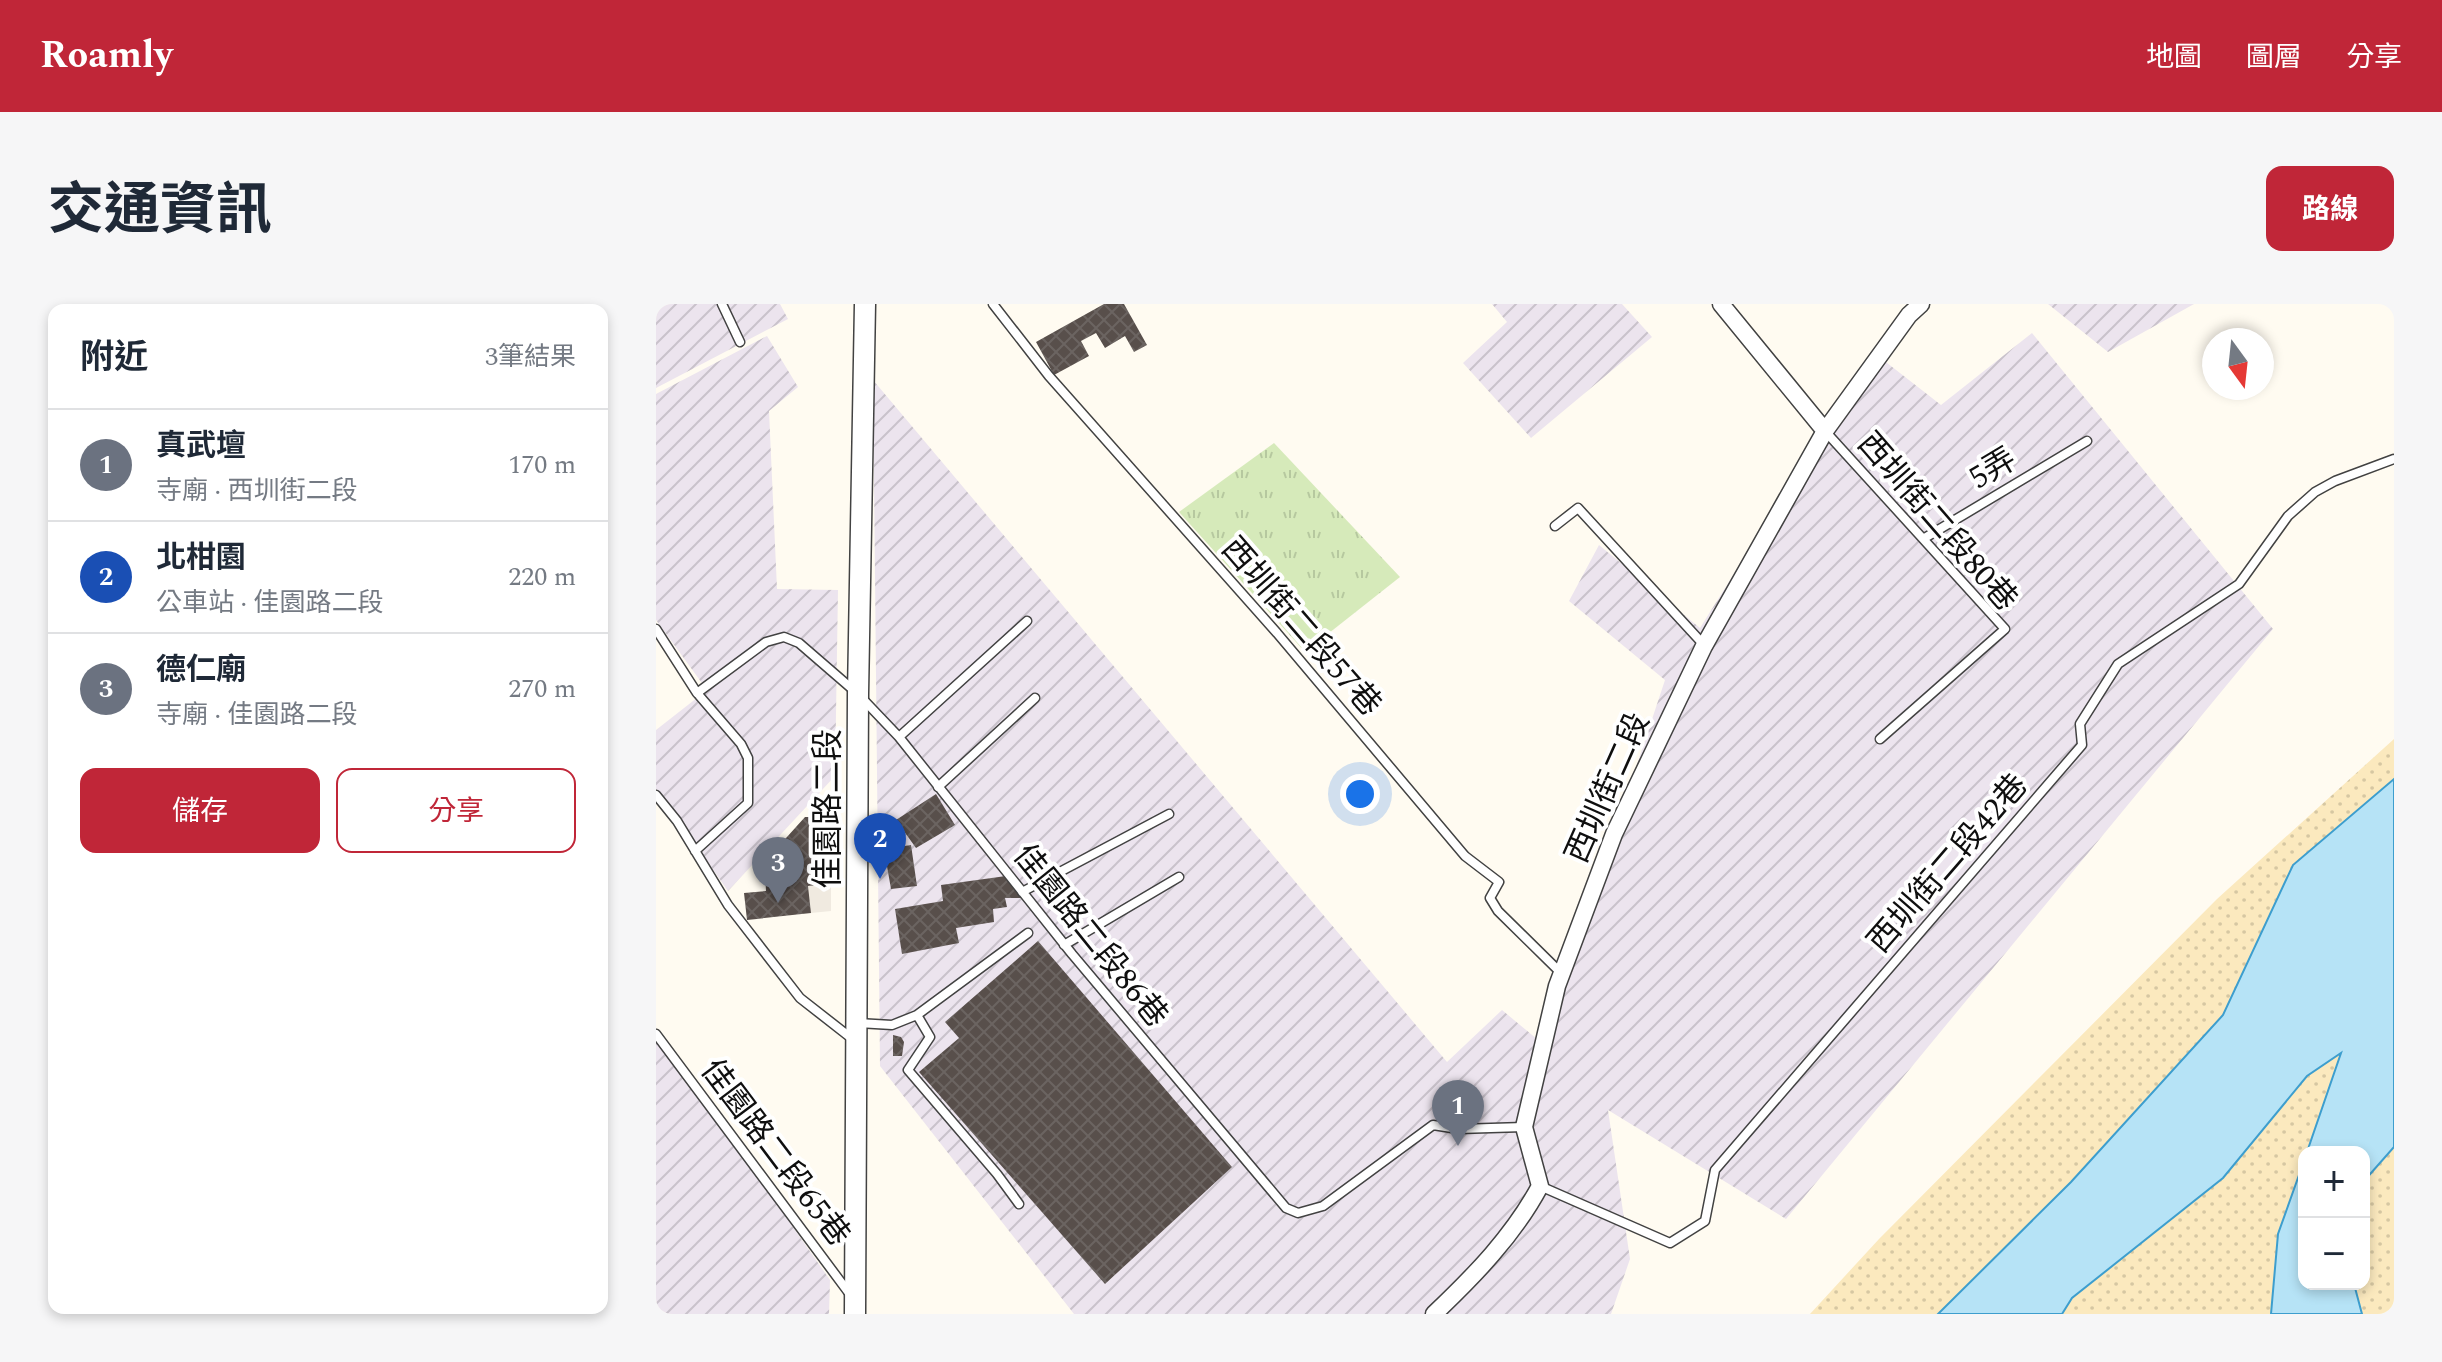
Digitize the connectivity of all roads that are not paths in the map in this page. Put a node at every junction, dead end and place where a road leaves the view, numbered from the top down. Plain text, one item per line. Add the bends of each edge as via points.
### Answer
1 (722, 304) edge
2 (865, 304) edge
3 (993, 304) edge
4 (1721, 304) edge
5 (1921, 304) edge
6 (740, 342) dead end
7 (1825, 431) junction
8 (2087, 441) dead end
9 (2394, 459) edge
10 (1555, 526) dead end
11 (1923, 539) junction
12 (1027, 621) dead end
13 (656, 629) edge
14 (1704, 646) junction
15 (697, 693) junction
16 (858, 694) junction
17 (1035, 698) dead end
18 (899, 737) junction
19 (1880, 739) dead end
20 (938, 787) junction
21 (656, 795) edge
22 (1169, 814) dead end
23 (695, 851) junction
24 (1179, 877) dead end
25 (1022, 892) junction
26 (1028, 933) dead end
27 (1064, 945) junction
28 (1561, 974) junction
29 (917, 1015) junction
30 (857, 1033) junction
31 (656, 1034) edge
32 (1524, 1127) junction
33 (1540, 1186) junction
34 (1019, 1204) dead end
35 (855, 1307) edge
36 (1434, 1314) edge

1 - 6 lane
2 - 16 street, 佳園路二段
3 - 28 lane, 西圳街二段57巷 via 1049,376 1465,856 1499,882 1490,898 1498,911
4 - 7 street
5 - 7 street, 西圳街二段
7 - 11 lane, 西圳街二段80巷
7 - 14 street, 西圳街二段
8 - 11 lane, 5弄
9 - 33 lane, 西圳街二段42巷 via 2315,492 2288,516 2239,584 2118,664 2080,724 2082,745 1715,1170 1705,1221 1670,1243
10 - 14 lane via 1578,508
11 - 19 lane, 西圳街二段80巷 via 2005,629
12 - 18 lane
13 - 15 lane
14 - 28 street, 西圳街二段 via 1614,834
15 - 16 lane, 佳園路二段86巷 via 766,642 784,637 799,643
15 - 23 lane via 748,758 748,803
16 - 18 lane, 佳園路二段86巷
16 - 30 street, 佳園路二段
17 - 20 lane
18 - 20 lane, 佳園路二段86巷
20 - 25 lane, 佳園路二段86巷
21 - 23 lane
22 - 25 lane
23 - 30 lane via 728,905 800,998
24 - 27 lane
25 - 27 lane, 佳園路二段86巷
26 - 29 lane
27 - 32 lane, 佳園路二段86巷 via 1286,1208 1298,1213 1323,1206 1433,1125
28 - 32 street, 西圳街二段
29 - 30 lane
29 - 34 lane via 930,1037 908,1070
30 - 35 street, 佳園路二段
31 - 35 lane, 佳園路二段65巷
32 - 33 street, 西圳街二段
33 - 36 street via 1526,1212 1469,1281

